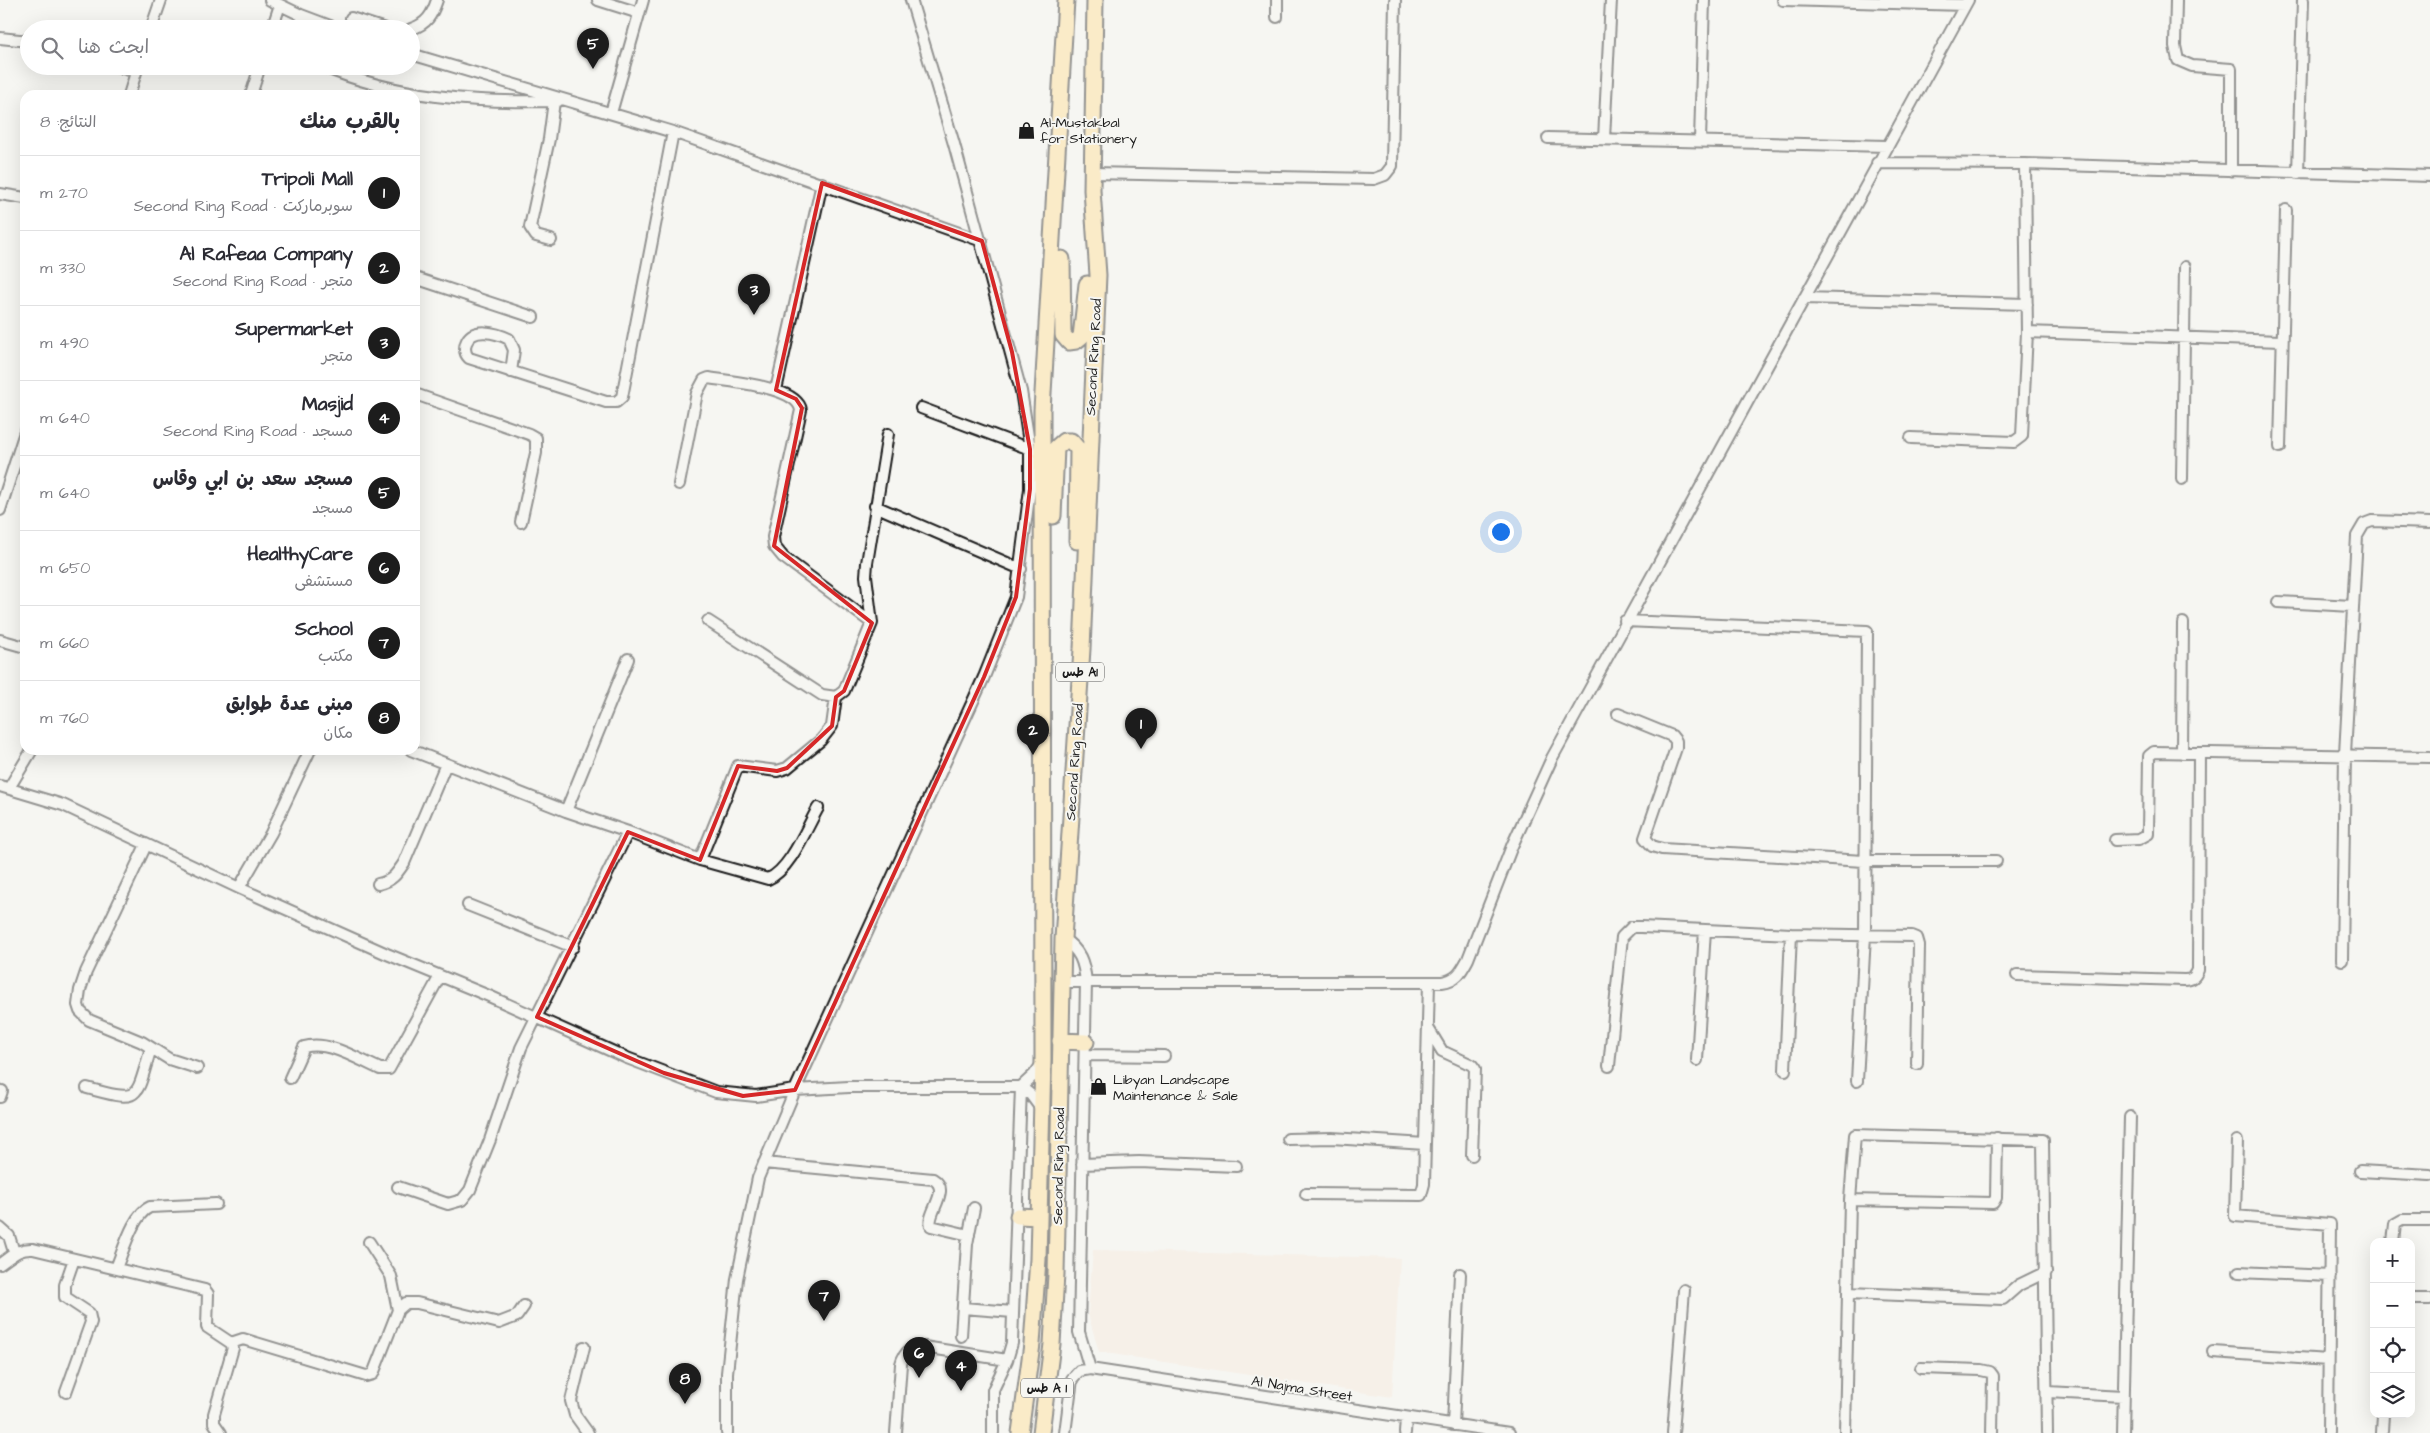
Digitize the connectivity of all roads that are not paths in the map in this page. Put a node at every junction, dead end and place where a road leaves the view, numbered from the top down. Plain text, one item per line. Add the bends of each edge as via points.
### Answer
1 (161, 0) edge
2 (437, 0) edge
3 (598, 0) edge
4 (643, 0) edge
5 (911, 0) edge
6 (1066, 0) edge
7 (1073, 0) edge
8 (1095, 0) edge
9 (1276, 0) edge
10 (1395, 0) edge
11 (1611, 0) edge
12 (1704, 0) edge
13 (1783, 0) edge
14 (2176, 0) edge
15 (2303, 0) edge
16 (275, 2) edge
17 (1967, 2) edge
18 (639, 14) junction
19 (301, 15) junction
20 (1277, 17) dead end
21 (351, 18) dead end
22 (154, 20) edge
23 (273, 20) edge
24 (301, 20) edge
25 (314, 20) edge
26 (357, 20) edge
27 (420, 27) edge
28 (0, 38) edge
29 (20, 40) edge
30 (420, 57) edge
31 (135, 75) edge
32 (257, 75) edge
33 (351, 75) edge
34 (130, 90) edge
35 (253, 90) edge
36 (398, 90) edge
37 (420, 94) edge
38 (554, 101) junction
39 (569, 101) junction
40 (611, 113) junction
41 (673, 132) junction
42 (1548, 138) dead end
43 (1604, 139) junction
44 (1700, 141) junction
45 (1887, 146) junction
46 (1877, 163) junction
47 (2025, 164) junction
48 (2231, 171) junction
49 (1093, 173) junction
50 (2298, 173) junction
51 (2430, 176) edge
52 (822, 183) junction
53 (1092, 190) junction
54 (0, 194) edge
55 (20, 197) edge
56 (2286, 210) dead end
57 (551, 240) dead end
58 (982, 241) junction
59 (2185, 267) dead end
60 (420, 280) edge
61 (1804, 298) junction
62 (2027, 304) junction
63 (533, 317) dead end
64 (2027, 332) junction
65 (2185, 337) junction
66 (2281, 341) junction
67 (511, 372) junction
68 (776, 390) junction
69 (420, 396) edge
70 (921, 408) dead end
71 (888, 434) dead end
72 (1911, 438) dead end
73 (2280, 447) dead end
74 (20, 448) edge
75 (1030, 449) junction
76 (2182, 479) dead end
77 (679, 484) dead end
78 (875, 506) junction
79 (0, 510) edge
80 (521, 522) dead end
81 (2430, 523) edge
82 (1021, 569) junction
83 (2278, 602) dead end
84 (2352, 606) junction
85 (1626, 621) junction
86 (708, 622) dead end
87 (872, 623) junction
88 (2183, 623) dead end
89 (0, 640) edge
90 (1043, 642) junction
91 (20, 645) edge
92 (1082, 649) junction
93 (628, 659) dead end
94 (836, 697) junction
95 (1618, 714) dead end
96 (2182, 753) junction
97 (2199, 753) junction
98 (420, 754) edge
99 (2345, 754) junction
100 (28, 755) edge
101 (308, 755) edge
102 (2430, 757) edge
103 (446, 764) junction
104 (4, 787) edge
105 (818, 808) dead end
106 (566, 811) junction
107 (628, 832) junction
108 (2115, 840) dead end
109 (146, 845) junction
110 (700, 860) junction
111 (1864, 861) junction
112 (1996, 861) dead end
113 (378, 884) dead end
114 (239, 888) junction
115 (468, 905) dead end
116 (1704, 930) junction
117 (1791, 934) junction
118 (1865, 935) junction
119 (1062, 939) junction
120 (573, 947) junction
121 (2342, 960) dead end
122 (2017, 975) dead end
123 (440, 976) junction
124 (1061, 982) junction
125 (1086, 982) junction
126 (1429, 982) junction
127 (537, 1017) junction
128 (1428, 1028) junction
129 (1060, 1041) junction
130 (152, 1048) junction
131 (1085, 1048) junction
132 (1164, 1056) dead end
133 (1044, 1060) junction
134 (1698, 1060) dead end
135 (1917, 1064) dead end
136 (1609, 1066) dead end
137 (197, 1068) dead end
138 (1785, 1070) dead end
139 (290, 1078) dead end
140 (1857, 1081) dead end
141 (1021, 1087) junction
142 (87, 1088) dead end
143 (795, 1090) junction
144 (1042, 1110) junction
145 (2130, 1117) dead end
146 (1997, 1138) junction
147 (1288, 1140) dead end
148 (2237, 1141) dead end
149 (1425, 1144) junction
150 (1472, 1155) dead end
151 (764, 1163) junction
152 (1082, 1164) junction
153 (1236, 1166) dead end
154 (2360, 1171) dead end
155 (2430, 1175) edge
156 (398, 1187) dead end
157 (1306, 1194) dead end
158 (1850, 1200) junction
159 (216, 1204) dead end
160 (974, 1208) dead end
161 (1018, 1216) junction
162 (1039, 1216) junction
163 (2430, 1220) edge
164 (0, 1228) edge
165 (969, 1235) junction
166 (2393, 1238) edge
167 (369, 1242) dead end
168 (14, 1252) junction
169 (74, 1258) junction
170 (0, 1264) edge
171 (116, 1268) junction
172 (2046, 1272) junction
173 (2239, 1272) dead end
174 (1460, 1274) dead end
175 (2330, 1276) junction
176 (1684, 1290) dead end
177 (1848, 1293) junction
178 (2415, 1299) edge
179 (2430, 1299) edge
180 (524, 1306) dead end
181 (963, 1308) junction
182 (398, 1310) junction
183 (1013, 1312) junction
184 (961, 1336) dead end
185 (231, 1343) junction
186 (1052, 1344) junction
187 (584, 1347) dead end
188 (2213, 1352) dead end
189 (1007, 1360) junction
190 (2328, 1360) junction
191 (1921, 1368) dead end
192 (1090, 1369) junction
193 (66, 1392) dead end
194 (2048, 1392) junction
195 (2124, 1396) junction
196 (1406, 1418) junction
197 (2383, 1418) edge
198 (1453, 1425) junction
199 (221, 1433) edge
200 (588, 1433) edge
201 (727, 1433) edge
202 (896, 1433) edge
203 (992, 1433) edge
204 (1020, 1433) edge
205 (1041, 1433) edge
206 (1049, 1433) edge
207 (1065, 1433) edge
208 (1405, 1433) edge
209 (1509, 1433) edge
210 (1673, 1433) edge
211 (1845, 1433) edge
212 (1992, 1433) edge
213 (2047, 1433) edge
214 (2123, 1433) edge
215 (2328, 1433) edge
216 (2382, 1433) edge

1 - 22 street
2 - 27 street via 428,20
3 - 18 street
4 - 18 street
5 - 58 street
6 - 90 highway, Second Ring Road / طس A1 via 1042,410
7 - 53 highway via 1061,275 1063,336 1070,342 1076,341 1081,333 1087,294
8 - 49 highway, Second Ring Road / طس A1
9 - 20 street
10 - 49 street via 1392,166 1385,175 1374,179
11 - 43 street
12 - 44 street
13 - 17 street
14 - 48 street via 2175,46 2178,60 2192,66 2231,69
15 - 50 street
16 - 19 street
16 - 23 street
17 - 45 street
18 - 40 street
19 - 24 street
19 - 25 street
21 - 26 street
28 - 29 street
30 - 39 street
31 - 34 street
32 - 35 street
33 - 36 street
37 - 38 street via 496,102
38 - 39 street
38 - 57 street via 530,227 536,236
39 - 40 street
40 - 41 street
41 - 52 street
41 - 67 street via 622,397 611,403
42 - 43 street
43 - 44 street
44 - 45 street
45 - 46 street
46 - 47 street
46 - 61 street
47 - 48 street
47 - 62 street
48 - 50 street
49 - 53 highway, Second Ring Road / طس A1
50 - 51 street
52 - 58 street
52 - 68 street
53 - 92 highway, Second Ring Road / طس A1 via 1098,275
54 - 55 street
56 - 66 street
58 - 75 street via 1012,352
59 - 65 street
60 - 63 street
61 - 62 street
61 - 85 street
62 - 64 street
64 - 65 street
64 - 72 street via 2022,436 2014,442
65 - 66 street
65 - 76 street
66 - 73 street
67 - 67 street via 469,358 465,351 471,336 482,332 509,339 514,350
68 - 77 street via 709,378 704,380 697,393
68 - 87 street via 796,399 801,410 774,546 783,557
69 - 80 street via 536,438 536,453
70 - 75 street
71 - 78 street
74 - 79 street
75 - 82 street via 1030,489
78 - 82 street
78 - 87 street via 866,576
81 - 84 street via 2372,521 2364,524 2357,536
82 - 143 street via 1016,597 984,677
83 - 84 street
84 - 99 street
85 - 111 street via 1867,631
85 - 126 street via 1552,758 1512,846 1468,959 1451,981
86 - 94 street via 822,695
87 - 94 street via 844,691
88 - 96 street
89 - 91 street
90 - 92 highway via 1051,605 1056,452 1058,445 1068,440 1078,449 1076,599
90 - 133 highway, Second Ring Road / طس A1
92 - 119 highway, Second Ring Road / طس A1
93 - 106 street
94 - 110 street via 832,726 787,768 777,771 738,766
95 - 111 street via 1672,736 1676,741 1648,824 1645,838 1652,846
96 - 97 street
96 - 108 street via 2150,753 2148,834 2139,839
97 - 99 street
97 - 122 street via 2196,975 2191,980
98 - 103 street
99 - 102 street
99 - 121 street
100 - 104 street
101 - 114 street via 271,834
103 - 106 street
103 - 113 street via 404,863 396,876
104 - 109 street via 63,805
105 - 110 street via 776,876 768,879
106 - 107 street
107 - 110 street
107 - 120 street
109 - 114 street
109 - 130 street via 86,972 78,998 80,1011 89,1020
111 - 112 street
111 - 118 street
114 - 123 street
115 - 120 street
116 - 117 street
116 - 134 street
116 - 136 street via 1632,927 1622,937
117 - 118 street
117 - 138 street
118 - 135 street via 1918,938
118 - 140 street
119 - 124 highway, Second Ring Road / طس A1
119 - 125 street via 1078,952 1085,968
120 - 127 street
123 - 127 street
123 - 139 street via 388,1068 380,1069 326,1047 310,1045 299,1054
124 - 125 street
124 - 129 highway, Second Ring Road / طس A1
125 - 126 street
125 - 131 street
126 - 128 street
127 - 143 street via 627,1058 716,1092 756,1096
127 - 156 street via 521,1048 476,1174 462,1200 455,1204 440,1203
128 - 149 street
128 - 150 street via 1442,1051 1475,1069
129 - 131 highway
129 - 186 highway, Second Ring Road / طس A1
130 - 137 street via 169,1059
130 - 142 street via 138,1090 130,1096
131 - 132 street
131 - 152 street
133 - 141 street
133 - 144 highway, Second Ring Road / طس A1
141 - 143 street via 905,1086
141 - 144 street
141 - 161 street
143 - 151 street
144 - 162 highway, Second Ring Road / طس A1
145 - 195 street
146 - 158 street via 1855,1135
146 - 158 street via 1996,1198 1993,1203
146 - 172 street via 2043,1140
147 - 149 street via 1332,1138
148 - 175 street via 2235,1216 2330,1224
149 - 157 street via 1424,1184 1419,1196
151 - 165 street via 932,1179 940,1188 931,1226
151 - 201 street via 737,1279 727,1373
152 - 153 street via 1140,1162
152 - 192 street via 1079,1332
154 - 155 street
158 - 177 street
159 - 171 street via 150,1207 145,1210 137,1219
160 - 165 street
161 - 162 highway
161 - 183 street
162 - 204 highway, Second Ring Road / طس A1 via 1036,1302
163 - 166 street via 2402,1220 2395,1224
164 - 168 street via 9,1236
165 - 181 street
167 - 182 street via 391,1276
168 - 169 street via 33,1249
168 - 170 street
169 - 171 street
169 - 193 street via 65,1297 89,1313 92,1322
171 - 185 street via 205,1290 208,1294 207,1327
172 - 177 street via 2019,1285 2004,1300
172 - 194 street
173 - 175 street
174 - 198 street
175 - 190 street
176 - 210 street
177 - 211 street
178 - 179 street
180 - 182 street via 517,1316 499,1322 417,1303 406,1303
181 - 183 street
181 - 184 street
182 - 185 street via 376,1369 370,1376 243,1338
183 - 189 street via 1012,1343
185 - 199 street via 233,1353 214,1414 214,1423
186 - 205 highway, Second Ring Road / طس A 1
186 - 206 highway
187 - 200 street via 570,1401 575,1415
188 - 190 street
189 - 202 street via 919,1347 911,1349 901,1364
189 - 203 street via 993,1390
190 - 215 street
191 - 212 street via 1990,1372 1993,1376
192 - 196 street, Al Najma Street
192 - 207 street via 1079,1371 1072,1379
194 - 195 street
194 - 213 street
195 - 214 street
196 - 198 street, Al Najma Street
196 - 208 street
197 - 216 street
198 - 209 street, Al Najma Street

